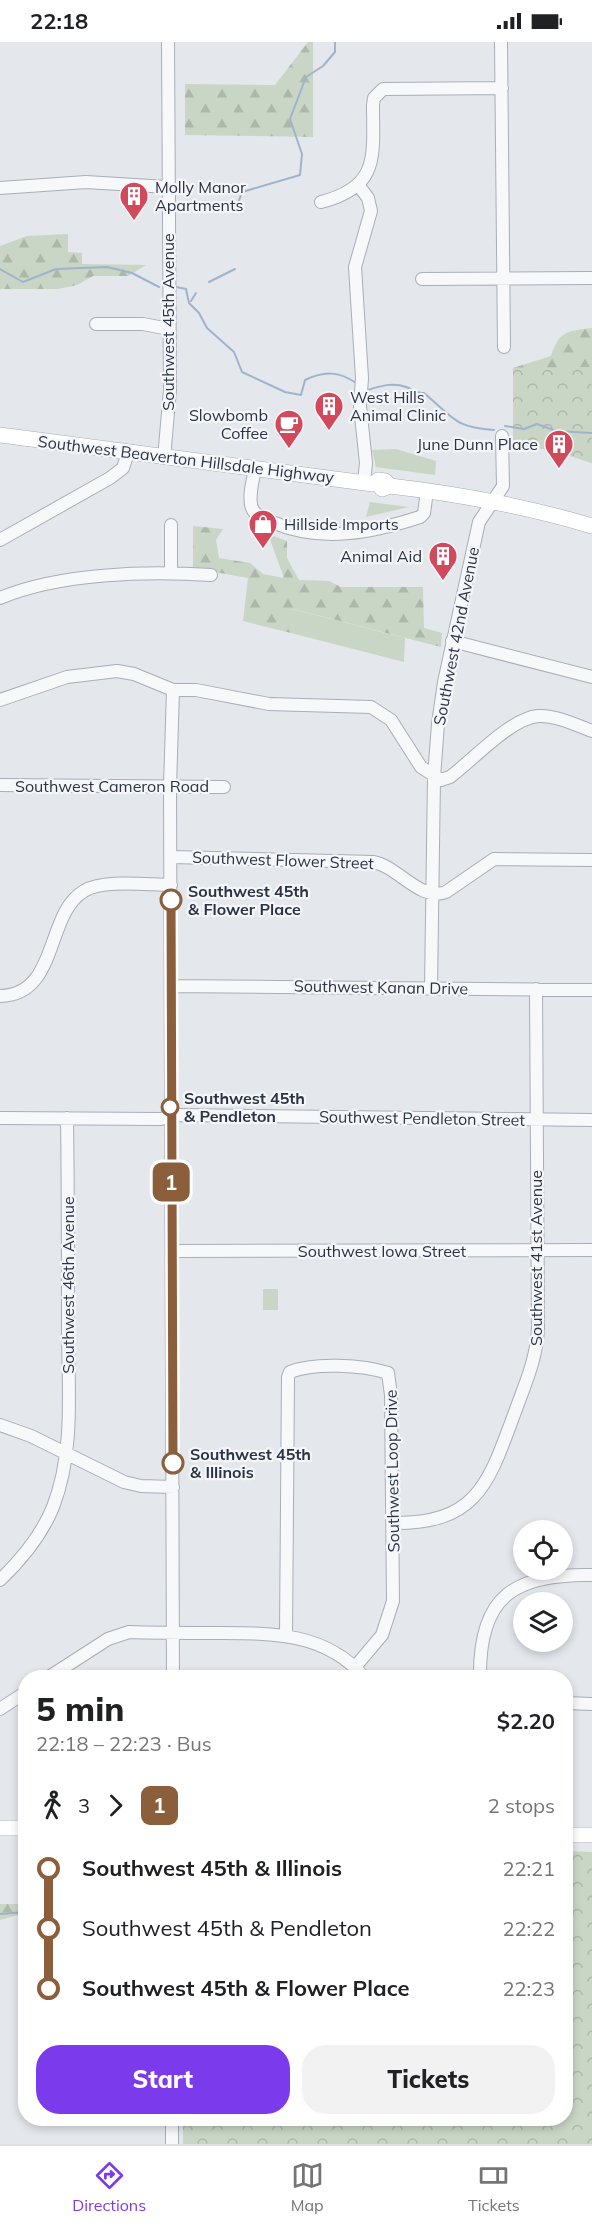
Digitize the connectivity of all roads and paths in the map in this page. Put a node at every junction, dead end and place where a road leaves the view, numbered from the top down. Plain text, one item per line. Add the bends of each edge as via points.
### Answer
1 (168, 42) edge
2 (501, 42) edge
3 (501, 88) junction
4 (359, 186) junction
5 (0, 188) edge
6 (167, 188) junction
7 (321, 202) dead end
8 (592, 278) edge
9 (422, 279) dead end
10 (503, 279) junction
11 (96, 324) dead end
12 (169, 329) junction
13 (504, 347) dead end
14 (0, 435) edge
15 (502, 435) dead end
16 (128, 453) junction
17 (164, 458) junction
18 (255, 469) junction
19 (368, 483) junction
20 (427, 490) junction
21 (493, 500) junction
22 (171, 525) dead end
23 (592, 526) edge
24 (0, 540) edge
25 (171, 573) junction
26 (211, 575) dead end
27 (0, 598) edge
28 (452, 641) junction
29 (592, 677) edge
30 (174, 690) junction
31 (0, 700) edge
32 (592, 731) edge
33 (434, 777) junction
34 (0, 785) edge
35 (170, 787) junction
36 (224, 787) dead end
37 (171, 857) junction
38 (592, 860) edge
39 (171, 885) junction
40 (433, 893) junction
41 (171, 986) junction
42 (431, 988) junction
43 (536, 989) junction
44 (592, 990) edge
45 (0, 996) edge
46 (170, 1117) junction
47 (0, 1118) edge
48 (67, 1118) junction
49 (536, 1119) junction
50 (592, 1120) edge
51 (537, 1250) junction
52 (172, 1251) junction
53 (592, 1251) edge
54 (0, 1425) edge
55 (65, 1452) junction
56 (173, 1487) junction
57 (393, 1523) junction
58 (592, 1575) edge
59 (0, 1580) edge
60 (174, 1633) junction
61 (286, 1634) junction
62 (60, 1670) edge
63 (174, 1670) edge
64 (356, 1670) edge
65 (360, 1670) edge
66 (480, 1670) edge
67 (18, 1697) edge
68 (573, 1703) edge
69 (592, 1704) edge
70 (0, 1709) edge
71 (0, 1828) edge
72 (18, 1828) edge
73 (573, 1835) edge
74 (592, 1835) edge
75 (172, 2126) edge
76 (172, 2144) edge

1 - 6 street, Southwest 45th Avenue
2 - 3 street
3 - 4 street via 390,88 378,92 373,105 372,160 368,175
3 - 10 street
4 - 7 street
4 - 19 street via 371,211 356,267 360,406
5 - 6 street via 86,182
6 - 12 street, Southwest 45th Avenue
8 - 10 street
9 - 10 street
10 - 13 street
11 - 12 street via 144,324
12 - 17 street, Southwest 45th Avenue via 170,390
14 - 16 main road, Southwest Beaverton Hillsdale Highway
15 - 21 street, Southwest 42nd Avenue via 503,482
16 - 17 main road, Southwest Beaverton Hillsdale Highway
16 - 24 street via 123,468 110,478
17 - 18 main road, Southwest Beaverton Hillsdale Highway
18 - 19 main road, Southwest Beaverton Hillsdale Highway
18 - 20 street via 250,504 255,513 281,526 314,534 355,533 420,517
19 - 20 main road, Southwest Beaverton Hillsdale Highway via 385,490 390,486
20 - 21 main road, Southwest Beaverton Hillsdale Highway
21 - 23 main road, Southwest Beaverton Hillsdale Highway
21 - 28 street, Southwest 42nd Avenue via 479,522
22 - 25 street
25 - 26 street
25 - 27 street via 56,583 22,589
28 - 29 street
28 - 33 street, Southwest 42nd Avenue
30 - 31 street via 134,674 111,671 68,677
30 - 33 street via 196,690 269,704 371,707 391,720 421,767
30 - 35 street
32 - 33 street via 551,717 532,717 512,727 450,777
33 - 40 street, Southwest 42nd Avenue
34 - 35 street, Southwest Cameron Road
35 - 36 street, Southwest Cameron Road
35 - 37 street
37 - 39 street
37 - 40 street, Southwest Flower Street via 373,862 390,867
38 - 40 street via 494,859 446,892
39 - 41 street
39 - 45 street via 103,885 83,891 69,907 33,983 21,993
40 - 42 street, Southwest 42nd Avenue
41 - 42 street, Southwest Kanan Drive
41 - 46 street
42 - 43 street, Southwest Kanan Drive
43 - 44 street, Southwest Kanan Drive
43 - 49 street, Southwest 41st Avenue
46 - 48 street, Southwest Pendleton Street
46 - 49 street, Southwest Pendleton Street
46 - 52 street
47 - 48 street, Southwest Pendleton Street
48 - 55 street, Southwest 46th Avenue
49 - 50 street, Southwest Pendleton Street
49 - 51 street, Southwest 41st Avenue
51 - 52 street, Southwest Iowa Street
51 - 53 street, Southwest Iowa Street
51 - 57 street, Southwest 41st Avenue via 536,1349 488,1480 467,1504 444,1516
52 - 56 street
54 - 55 street
55 - 56 street via 124,1482
55 - 59 street, Southwest 46th Avenue via 53,1506 43,1527
56 - 60 street
57 - 61 street, Southwest Loop Drive via 388,1373 360,1367 290,1372 286,1391
57 - 65 street, Southwest Loop Drive via 391,1613
58 - 66 street via 541,1577 506,1597 485,1627
60 - 61 street
60 - 62 street via 119,1634
60 - 63 street
61 - 64 street via 329,1649
67 - 70 street
68 - 69 street
71 - 72 main road
73 - 74 main road
75 - 76 street

